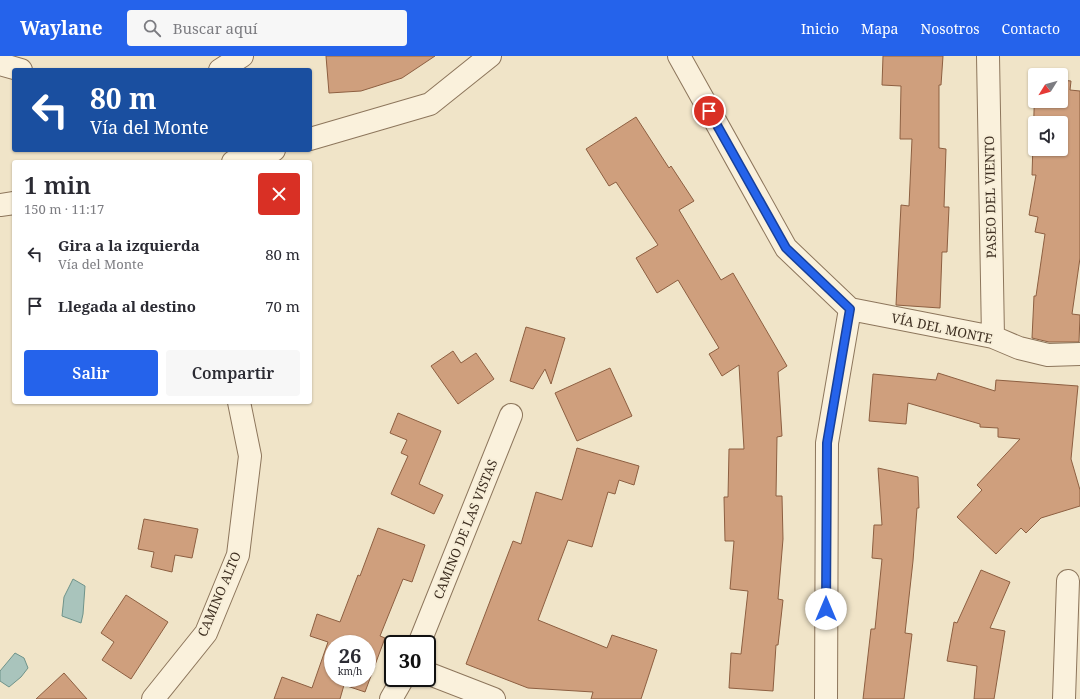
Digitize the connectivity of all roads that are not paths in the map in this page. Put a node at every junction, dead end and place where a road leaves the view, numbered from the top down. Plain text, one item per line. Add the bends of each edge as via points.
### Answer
1 (242, 56) edge
2 (490, 56) edge
3 (679, 56) edge
4 (988, 56) edge
5 (0, 64) edge
6 (14, 68) edge
7 (223, 68) edge
8 (312, 139) edge
9 (267, 152) edge
10 (240, 160) edge
11 (12, 203) edge
12 (0, 205) edge
13 (850, 309) junction
14 (993, 337) junction
15 (1080, 354) edge
16 (239, 404) edge
17 (511, 415) dead end
18 (1068, 581) dead end
19 (423, 635) edge
20 (436, 676) edge
21 (398, 687) edge
22 (153, 699) edge
23 (391, 699) edge
24 (494, 699) edge
25 (826, 699) edge
26 (1064, 699) edge

1 - 7 street
2 - 8 street via 430,104
3 - 13 street via 786,248
4 - 14 street, PASEO DEL VIENTO
5 - 6 street
9 - 10 street
11 - 12 street
13 - 14 street, VÍA DEL MONTE
13 - 25 street via 827,443
14 - 15 street, VÍA DEL MONTE via 1019,348 1048,354
16 - 22 street, CAMINO ALTO via 250,456 238,555 206,633
17 - 19 street, CAMINO DE LAS VISTAS
18 - 26 street
20 - 24 street
21 - 23 street

